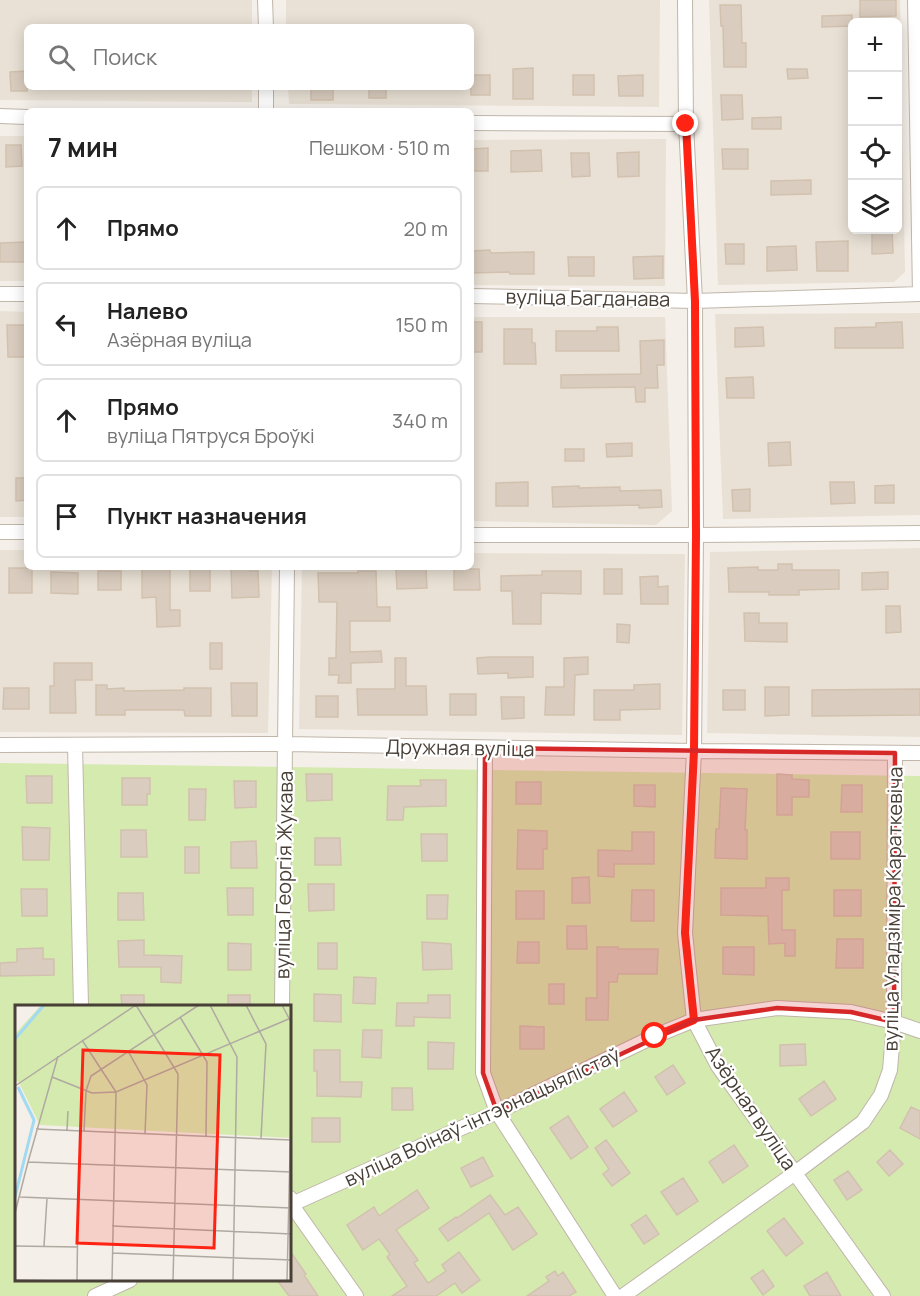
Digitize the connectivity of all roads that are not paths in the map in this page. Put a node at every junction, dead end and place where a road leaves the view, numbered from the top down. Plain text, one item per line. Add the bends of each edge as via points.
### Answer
1 (265, 0) edge
2 (685, 0) edge
3 (915, 0) edge
4 (266, 24) edge
5 (266, 90) edge
6 (267, 108) edge
7 (0, 116) edge
8 (24, 117) edge
9 (474, 123) edge
10 (686, 124) junction
11 (0, 294) edge
12 (24, 294) edge
13 (920, 294) edge
14 (474, 296) edge
15 (695, 301) junction
16 (0, 532) edge
17 (24, 532) edge
18 (920, 533) edge
19 (474, 535) edge
20 (696, 535) junction
21 (287, 570) edge
22 (285, 744) junction
23 (0, 745) edge
24 (75, 745) junction
25 (485, 748) junction
26 (694, 751) junction
27 (895, 753) junction
28 (920, 753) edge
29 (81, 1005) edge
30 (282, 1005) edge
31 (694, 1020) junction
32 (894, 1022) junction
33 (920, 1032) edge
34 (497, 1112) junction
35 (795, 1173) junction
36 (291, 1202) edge
37 (291, 1203) edge
38 (127, 1281) edge
39 (102, 1291) edge
40 (356, 1296) edge
41 (615, 1296) edge
42 (623, 1296) edge
43 (883, 1296) edge

1 - 4 street
2 - 10 street, Азёрная вуліца
3 - 13 street
5 - 6 street
7 - 8 street
9 - 10 street
10 - 15 street, Азёрная вуліца
11 - 12 street
13 - 15 street, вуліца Багданава
14 - 15 street, вуліца Багданава
15 - 20 street, Азёрная вуліца
16 - 17 street
18 - 20 street
19 - 20 street
20 - 26 street, Азёрная вуліца
21 - 22 street, вуліца Георгія Жукава
22 - 24 street, Дружная вуліца
22 - 25 street, Дружная вуліца
22 - 30 street, вуліца Георгія Жукава
23 - 24 street, Дружная вуліца
24 - 29 street
25 - 26 street, Дружная вуліца
25 - 34 street via 483,1073
26 - 27 street, Дружная вуліца
26 - 31 street, Азёрная вуліца via 685,933
27 - 28 street, Дружная вуліца
27 - 32 street, вуліца Уладзіміра Караткевіча
31 - 32 street, вуліца Воінаў-інтэрнацыялістаў via 777,1008 851,1012
31 - 34 street, вуліца Воінаў-інтэрнацыялістаў
31 - 35 street, Азёрная вуліца via 718,1066
32 - 33 street, вуліца Воінаў-інтэрнацыялістаў
32 - 35 street, вуліца Уладзіміра Караткевіча via 890,1070 881,1095 863,1122
34 - 36 street, вуліца Воінаў-інтэрнацыялістаў
34 - 41 street
35 - 42 street, вуліца Уладзіміра Караткевіча
35 - 43 street, Азёрная вуліца
37 - 40 street
38 - 39 street

